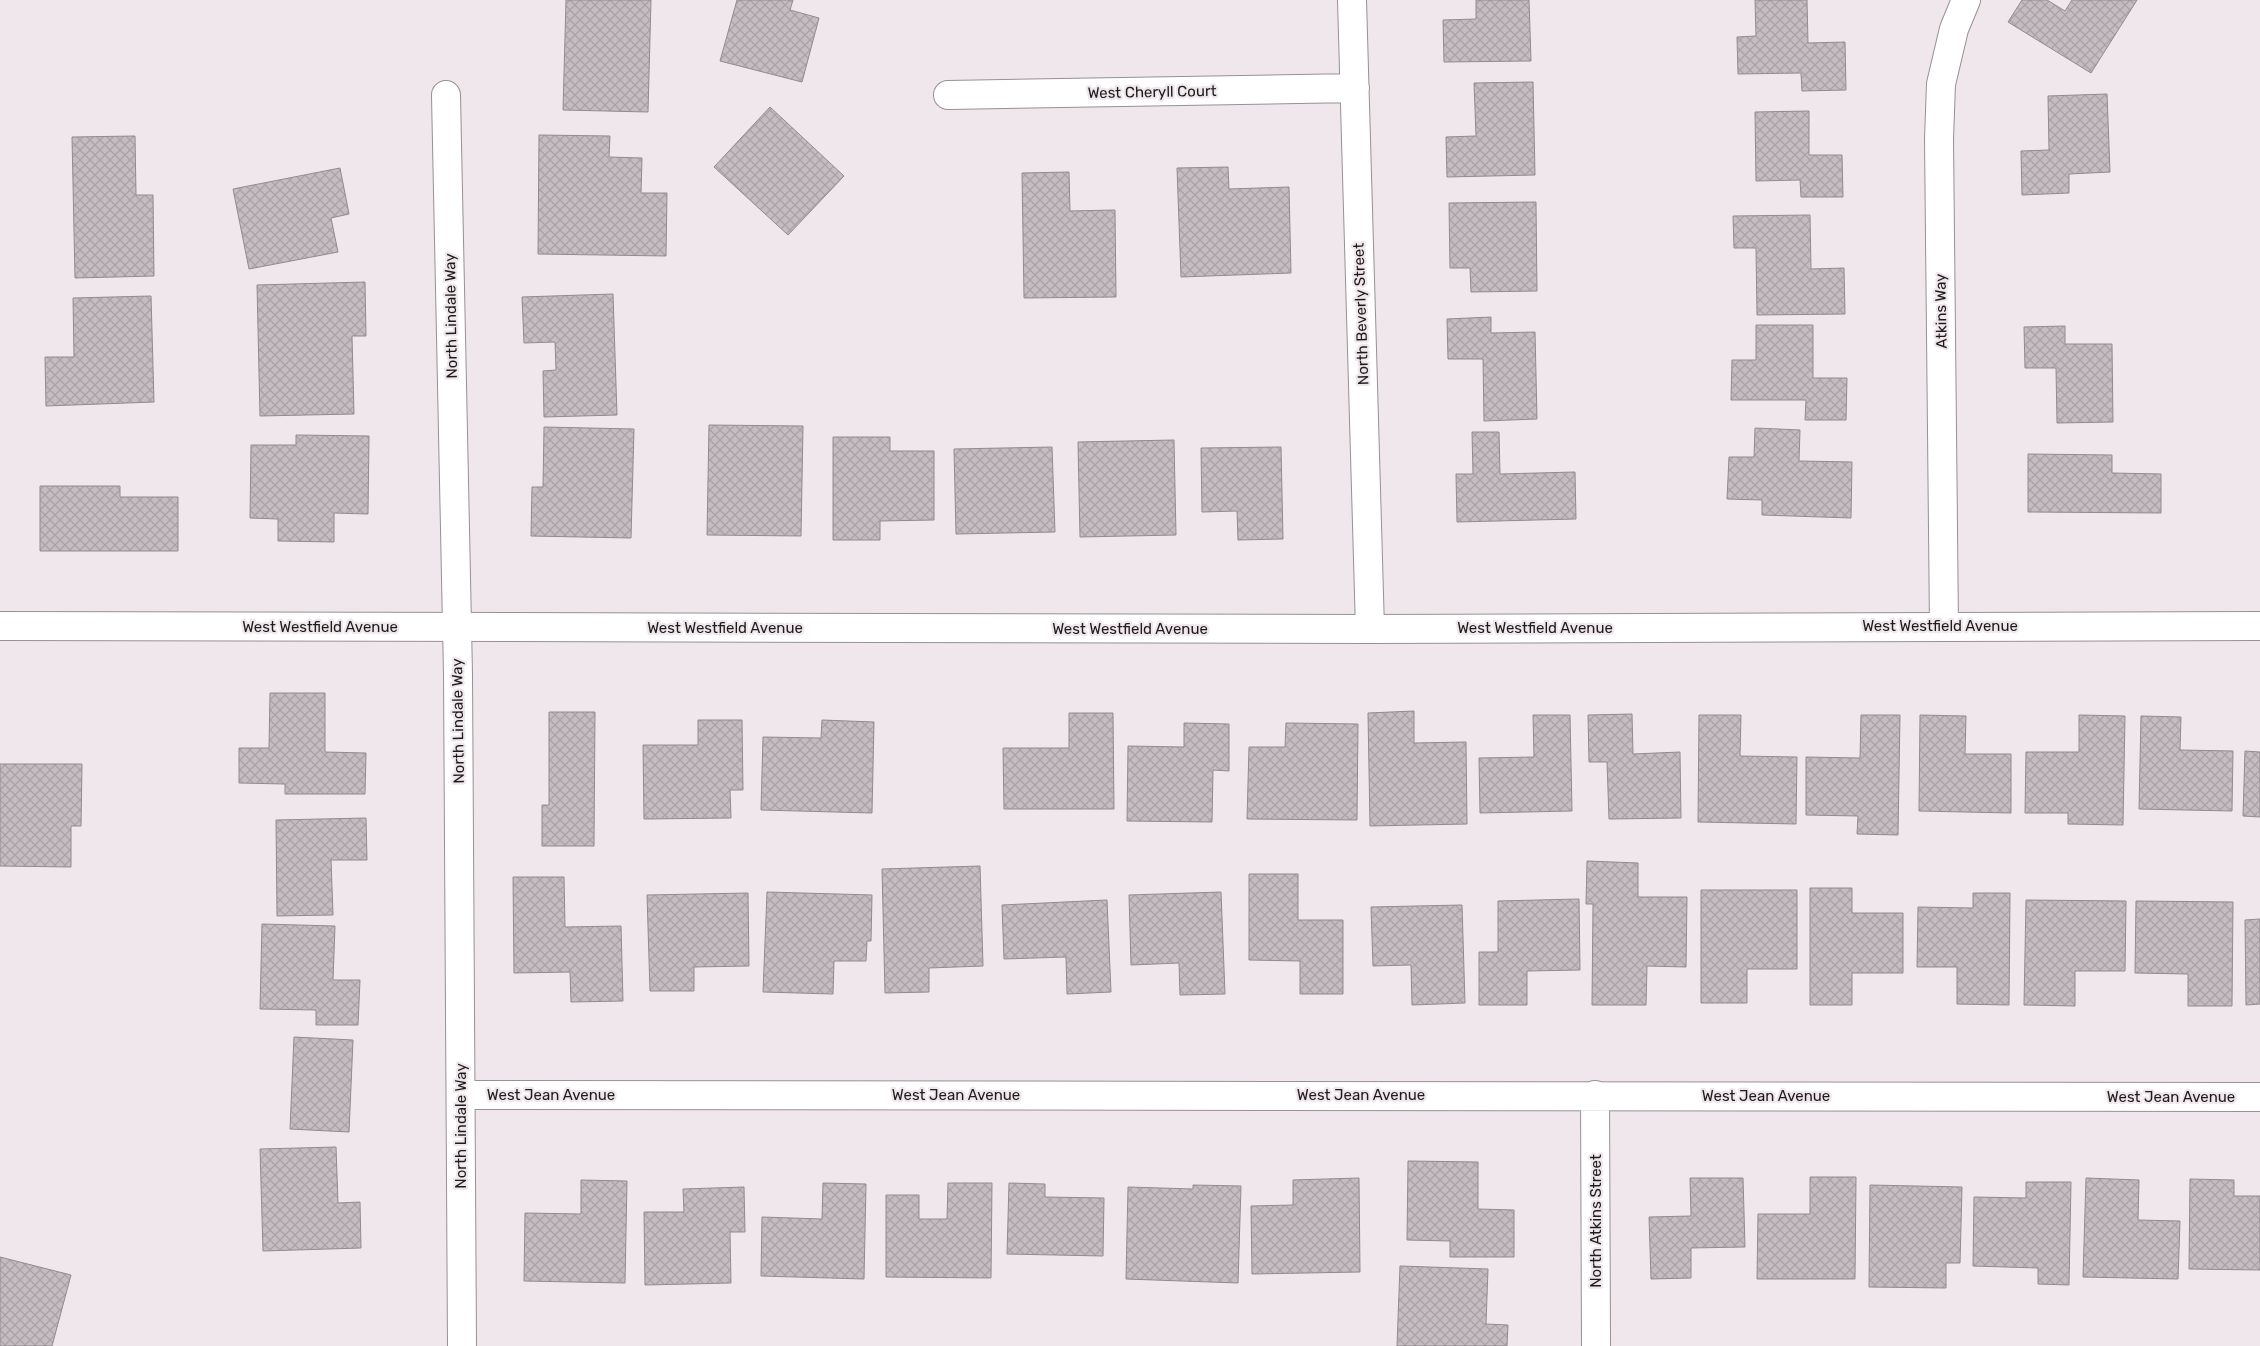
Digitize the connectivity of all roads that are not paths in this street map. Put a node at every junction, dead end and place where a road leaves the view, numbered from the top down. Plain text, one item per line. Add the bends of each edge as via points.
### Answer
1 (1352, 0) edge
2 (1966, 0) edge
3 (1354, 88) junction
4 (446, 95) dead end
5 (948, 95) dead end
6 (0, 626) edge
7 (1944, 626) junction
8 (2260, 626) edge
9 (457, 628) junction
10 (1370, 629) junction
11 (461, 1095) junction
12 (1595, 1095) junction
13 (2260, 1097) edge
14 (462, 1346) edge
15 (1596, 1346) edge

1 - 3 street, North Beverly Street
2 - 7 street, Atkins Way via 1954,29 1941,84
3 - 5 street, West Cheryll Court
3 - 10 street, North Beverly Street
4 - 9 street, North Lindale Way
6 - 9 street, West Westfield Avenue
7 - 8 street, West Westfield Avenue
7 - 10 street, West Westfield Avenue
9 - 10 street, West Westfield Avenue
9 - 11 street, North Lindale Way
11 - 12 street, West Jean Avenue
11 - 14 street, North Lindale Way
12 - 13 street, West Jean Avenue
12 - 15 street, North Atkins Street

